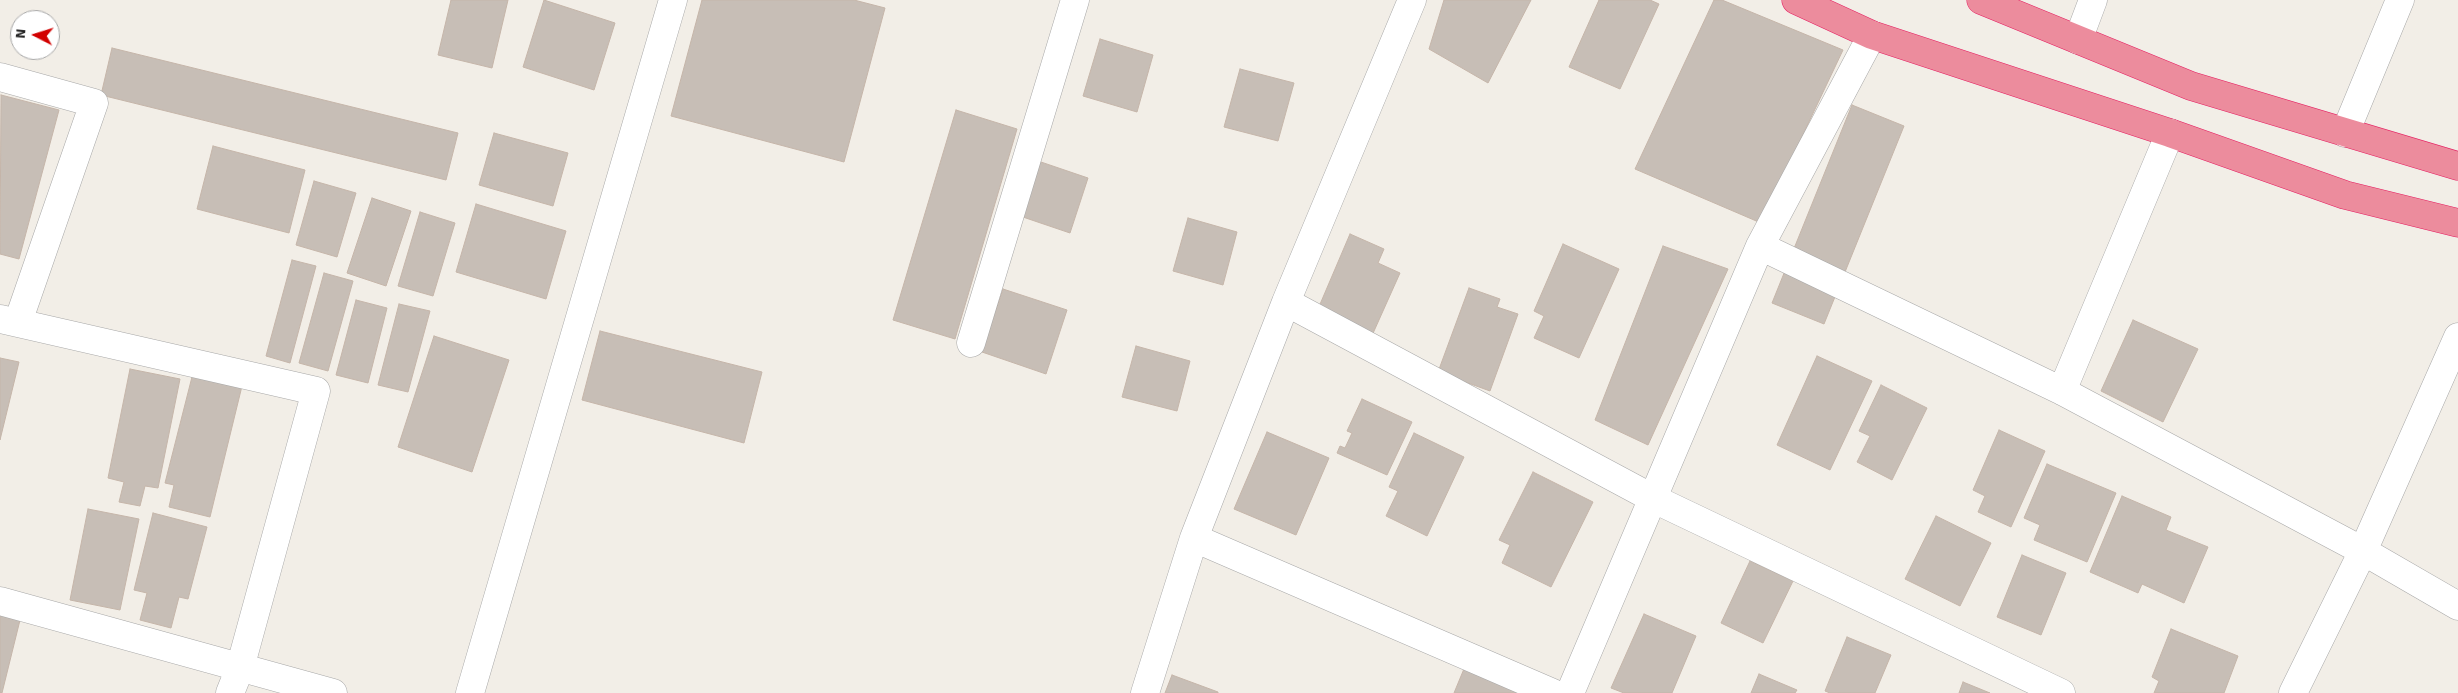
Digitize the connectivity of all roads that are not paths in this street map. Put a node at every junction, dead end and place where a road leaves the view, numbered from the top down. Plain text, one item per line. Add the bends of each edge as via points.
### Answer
1 (673, 0) edge
2 (1075, 0) edge
3 (1412, 0) edge
4 (1796, 0) edge
5 (1981, 0) edge
6 (2093, 0) edge
7 (2400, 0) edge
8 (1872, 35) junction
9 (2078, 40) junction
10 (0, 77) edge
11 (2170, 133) junction
12 (2345, 133) junction
13 (2458, 166) edge
14 (2458, 224) edge
15 (1760, 246) junction
16 (1286, 302) junction
17 (9, 320) edge
18 (2458, 337) edge
19 (971, 343) dead end
20 (2062, 391) junction
21 (1654, 499) junction
22 (1194, 538) junction
23 (2363, 551) junction
24 (0, 601) edge
25 (2458, 606) edge
26 (240, 668) junction
27 (230, 693) edge
28 (333, 693) edge
29 (470, 693) edge
30 (1145, 693) edge
31 (1553, 693) edge
32 (1570, 693) edge
33 (2061, 693) edge
34 (2293, 693) edge

1 - 29 street
2 - 19 street
3 - 16 street
4 - 8 highway
5 - 9 highway
6 - 9 street
7 - 12 street
8 - 11 highway
8 - 15 street
9 - 12 highway via 2191,86
10 - 17 street via 94,103
11 - 14 highway via 2345,195
11 - 20 street
12 - 13 highway
15 - 20 street
15 - 21 street
16 - 21 street
16 - 22 street
17 - 26 street via 316,391
18 - 23 street
20 - 23 street
21 - 32 street
21 - 33 street
22 - 30 street
22 - 31 street
23 - 25 street
23 - 34 street
24 - 26 street
26 - 27 street
26 - 28 street

